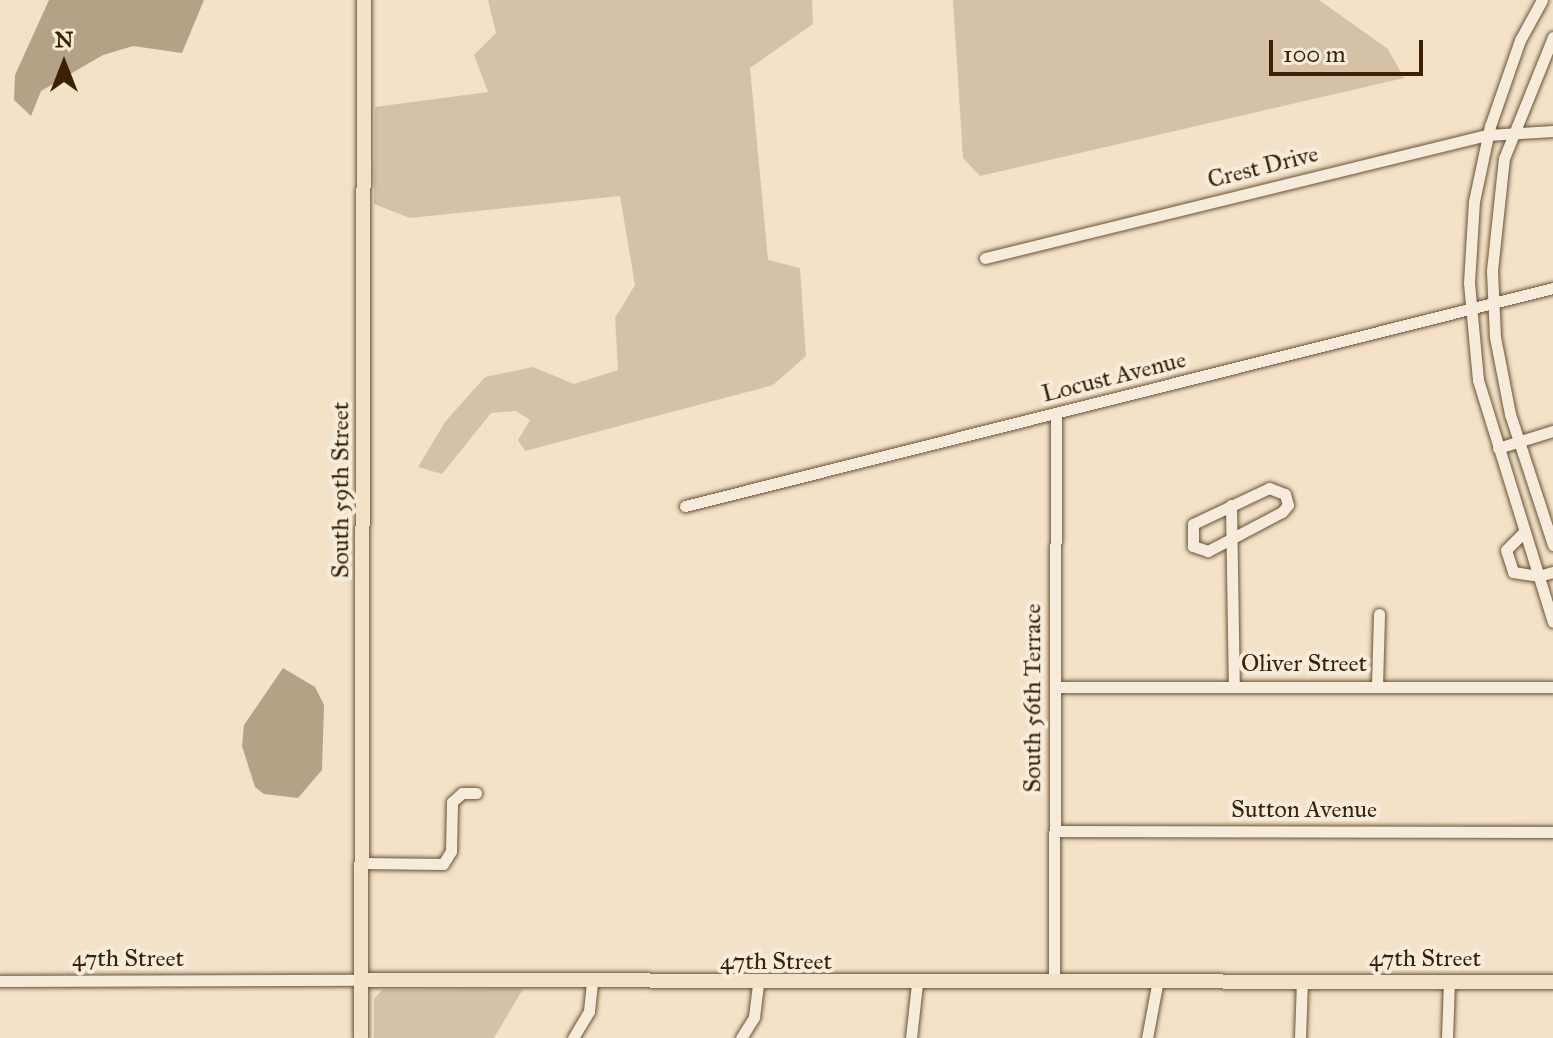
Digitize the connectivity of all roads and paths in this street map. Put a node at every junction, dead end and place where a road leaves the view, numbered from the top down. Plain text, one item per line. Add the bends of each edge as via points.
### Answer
1 (364, 0) edge
2 (1542, 0) edge
3 (1553, 37) edge
4 (1553, 131) edge
5 (1512, 134) junction
6 (1487, 135) junction
7 (985, 258) dead end
8 (1553, 288) edge
9 (1493, 304) junction
10 (1472, 309) junction
11 (1056, 414) junction
12 (1553, 431) edge
13 (1519, 441) junction
14 (1498, 448) junction
15 (1231, 505) junction
16 (685, 506) dead end
17 (1524, 532) junction
18 (1232, 538) junction
19 (1553, 545) edge
20 (1553, 572) edge
21 (1538, 576) junction
22 (1379, 614) dead end
23 (1553, 622) edge
24 (1234, 686) junction
25 (1377, 686) junction
26 (1056, 687) junction
27 (1553, 687) edge
28 (476, 793) dead end
29 (1055, 831) junction
30 (1553, 832) edge
31 (362, 863) junction
32 (361, 980) junction
33 (1158, 980) junction
34 (1302, 980) junction
35 (0, 981) edge
36 (1054, 981) junction
37 (1449, 982) junction
38 (1553, 982) edge
39 (592, 984) junction
40 (917, 984) junction
41 (758, 985) junction
42 (361, 1038) edge
43 (573, 1038) edge
44 (741, 1038) edge
45 (911, 1038) edge
46 (1147, 1038) edge
47 (1300, 1038) edge
48 (1447, 1038) edge

1 - 31 main road, South 59th Street
2 - 6 street via 1505,77
3 - 5 street
4 - 5 street, Crest Drive
5 - 6 street, Crest Drive
5 - 9 street via 1500,188
6 - 7 street, Crest Drive
6 - 10 street via 1474,201
8 - 9 street, Locust Avenue
9 - 10 street, Locust Avenue
9 - 13 street via 1499,365
10 - 11 street, Locust Avenue
10 - 14 street via 1478,380
11 - 16 street, Locust Avenue
11 - 26 street, South 56th Terrace
12 - 13 street
13 - 14 street
13 - 19 street
14 - 17 street
15 - 18 street
15 - 18 street via 1193,524 1189,539 1202,552
15 - 18 street via 1279,488 1288,505
17 - 21 street
17 - 21 street via 1506,550 1506,560 1513,572
18 - 24 street
20 - 21 street
21 - 23 street
22 - 25 street
24 - 25 street, Oliver Street
24 - 26 street, Oliver Street
25 - 27 street, Oliver Street
26 - 29 street, South 56th Terrace
28 - 31 street via 462,793 452,802 451,851 443,864
29 - 30 street, Sutton Avenue
29 - 36 street, South 56th Terrace
31 - 32 main road, South 59th Street
32 - 35 street, 47th Street
32 - 39 main road, 47th Street
32 - 42 main road, South 59th Street
33 - 34 main road, 47th Street
33 - 36 main road, 47th Street
33 - 46 street
34 - 37 main road, 47th Street
34 - 47 street
36 - 40 main road, 47th Street
37 - 38 main road, 47th Street
37 - 48 street
39 - 41 main road, 47th Street
39 - 43 street via 589,1011
40 - 41 main road, 47th Street
40 - 45 street
41 - 44 street via 754,1017

